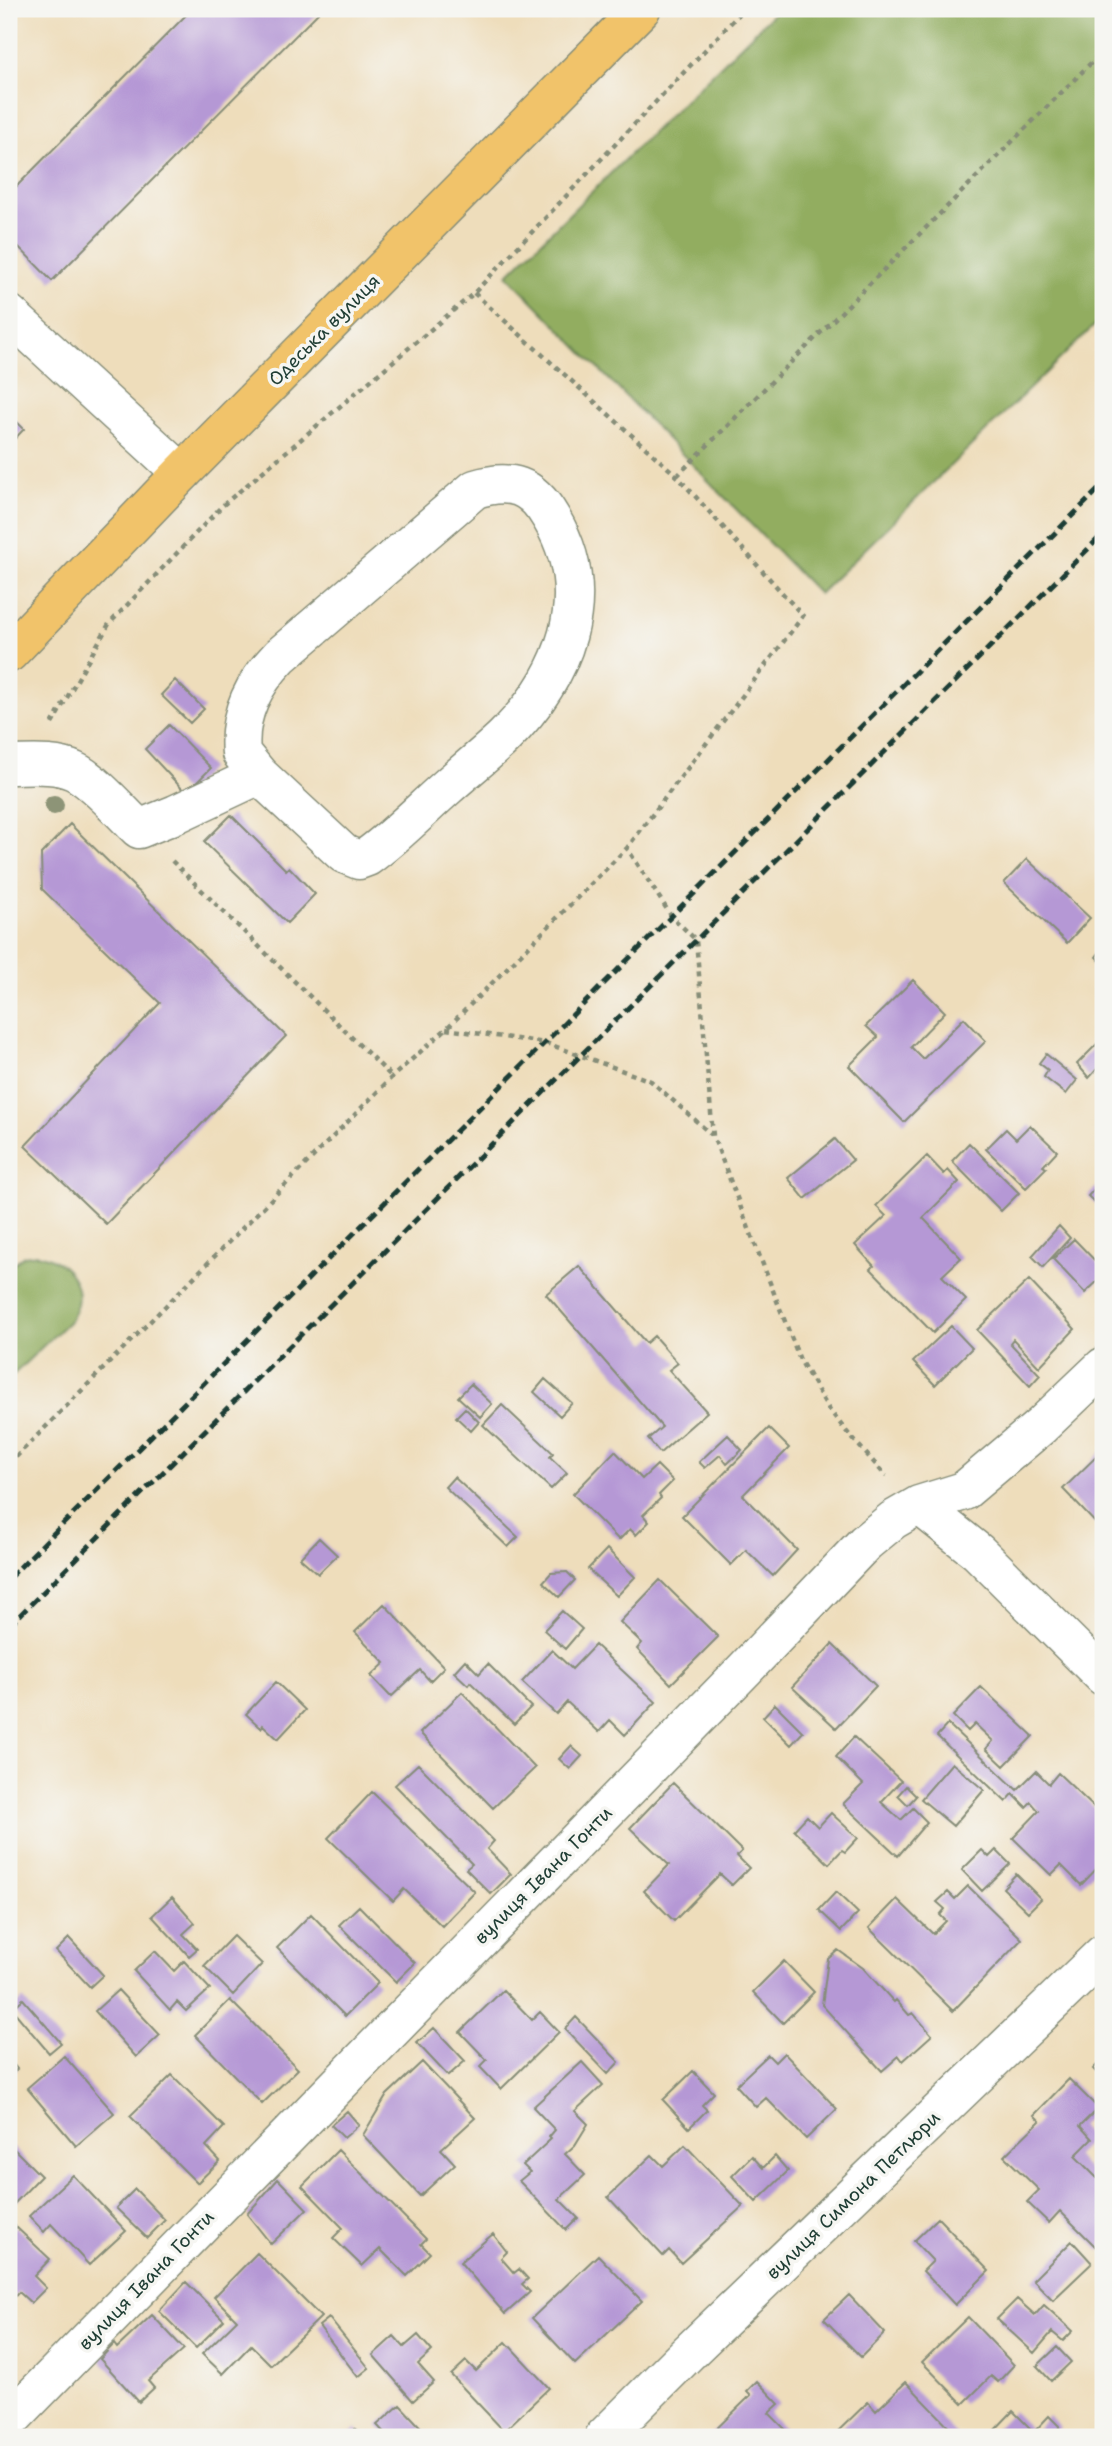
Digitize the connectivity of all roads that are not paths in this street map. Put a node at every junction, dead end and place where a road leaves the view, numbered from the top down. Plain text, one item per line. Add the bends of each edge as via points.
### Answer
1 (641, 9) edge
2 (9, 314) edge
3 (182, 473) junction
4 (9, 653) edge
5 (18, 765) edge
6 (259, 775) junction
7 (1103, 1367) edge
8 (919, 1505) junction
9 (1103, 1676) edge
10 (1103, 1954) edge
11 (9, 2421) edge
12 (604, 2437) edge

1 - 3 main road, Одеська вулиця
2 - 3 street
3 - 4 main road, Одеська вулиця
5 - 6 street via 74,771 139,829
6 - 6 street via 241,753 242,723 258,680 280,656 475,489 506,483 534,495 553,522 568,557 572,618 548,679 504,736 374,852 359,860 344,854
7 - 8 street, вулиця Івана Гонти via 964,1491
8 - 9 street via 978,1552
8 - 11 street, вулиця Івана Гонти via 881,1530 840,1568
10 - 12 street, вулиця Симона Петлюри

